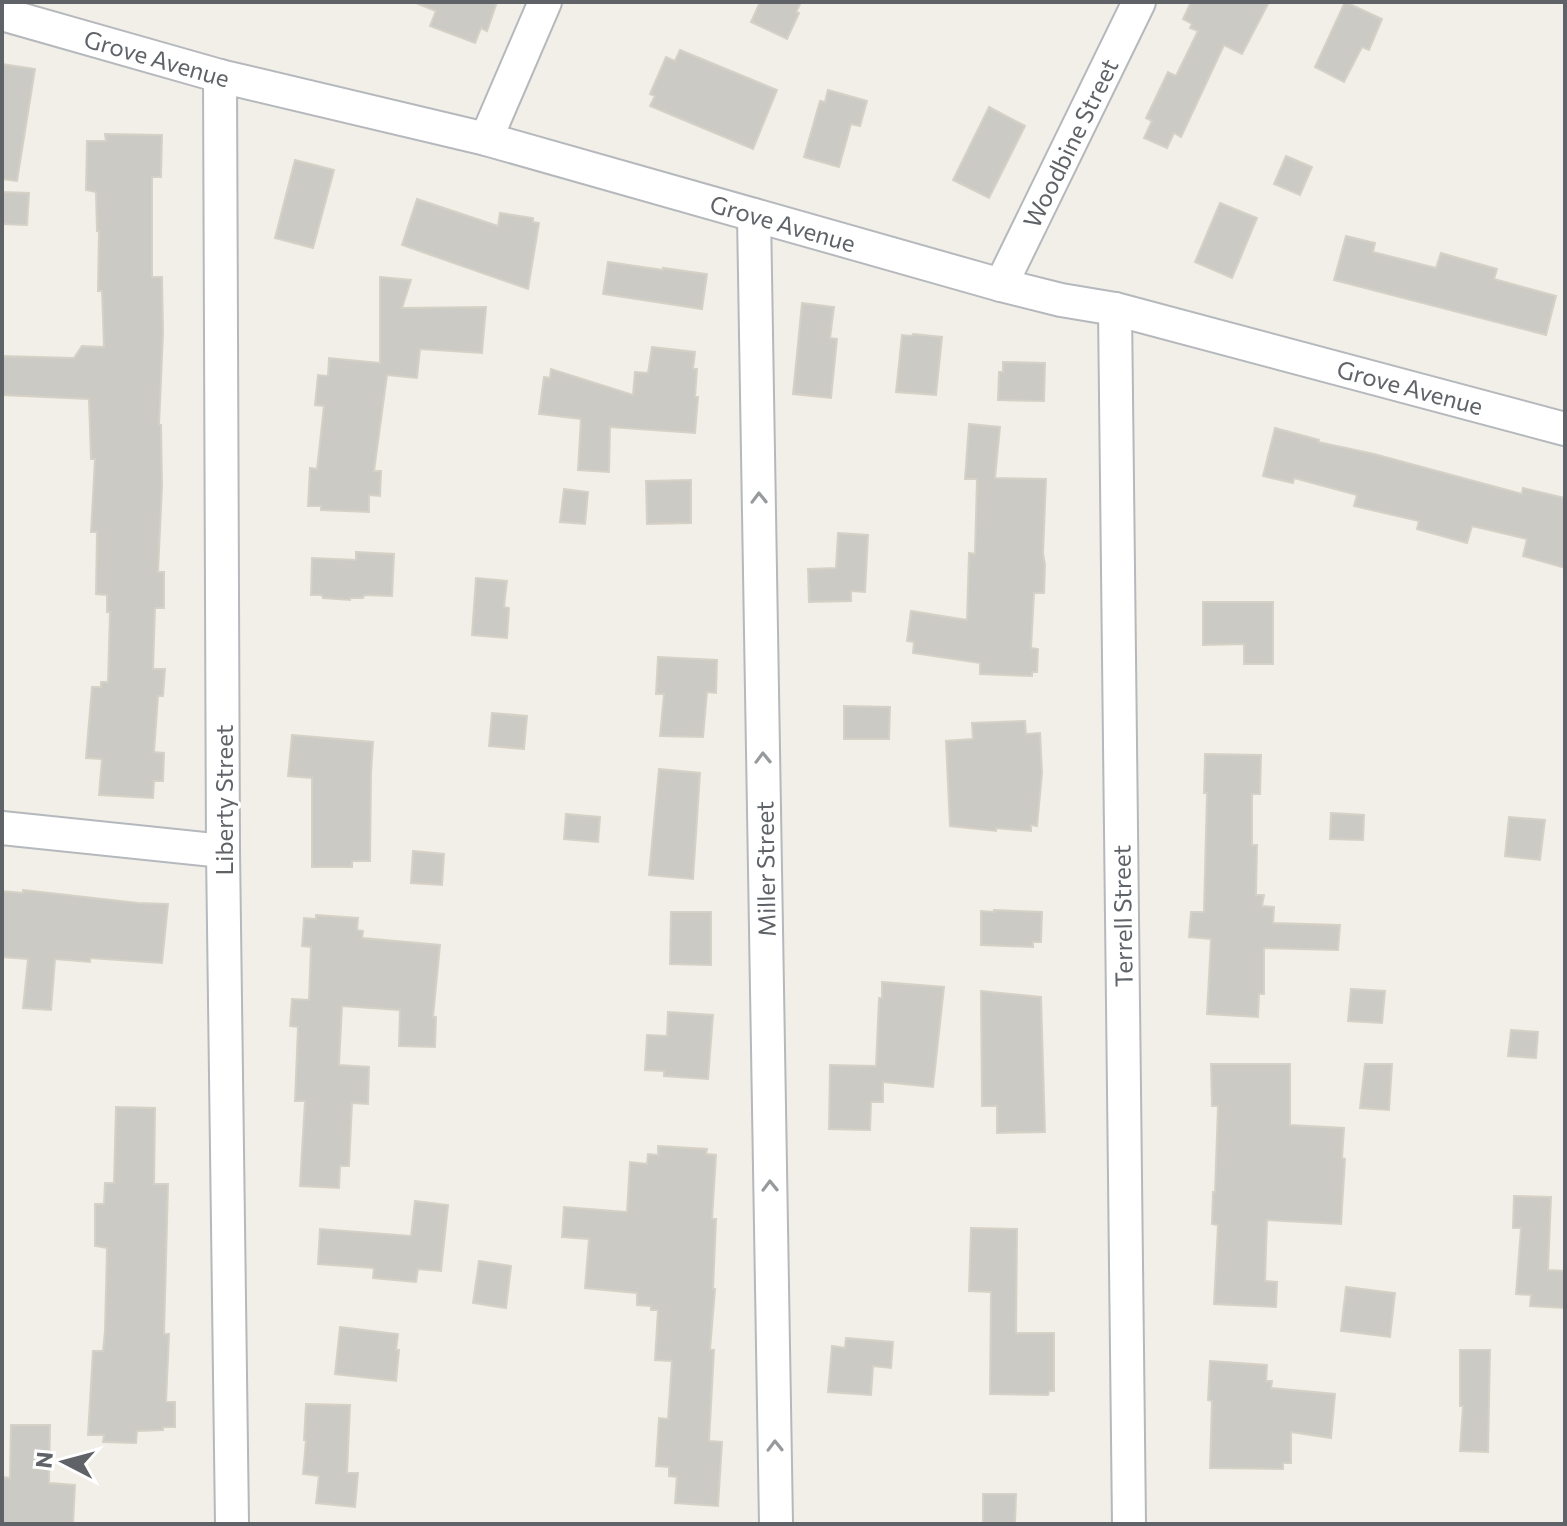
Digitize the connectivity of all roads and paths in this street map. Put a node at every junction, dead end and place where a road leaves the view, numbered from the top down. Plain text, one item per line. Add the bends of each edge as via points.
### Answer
1 (545, 2) edge
2 (1139, 2) edge
3 (2, 14) edge
4 (220, 76) junction
5 (486, 139) junction
6 (754, 215) junction
7 (1001, 285) junction
8 (1115, 309) junction
9 (1565, 429) edge
10 (2, 828) edge
11 (223, 851) junction
12 (232, 1524) edge
13 (776, 1524) edge
14 (1129, 1524) edge

1 - 5 street
2 - 7 street, Woodbine Street
3 - 4 street, Grove Avenue
4 - 5 street, Grove Avenue
4 - 11 street, Liberty Street
5 - 6 street, Grove Avenue
6 - 7 street, Grove Avenue
13 -> 6 street, Miller Street
7 - 8 street, Grove Avenue
8 - 9 street, Grove Avenue
8 - 14 street, Terrell Street
10 - 11 street
11 - 12 street, Liberty Street

